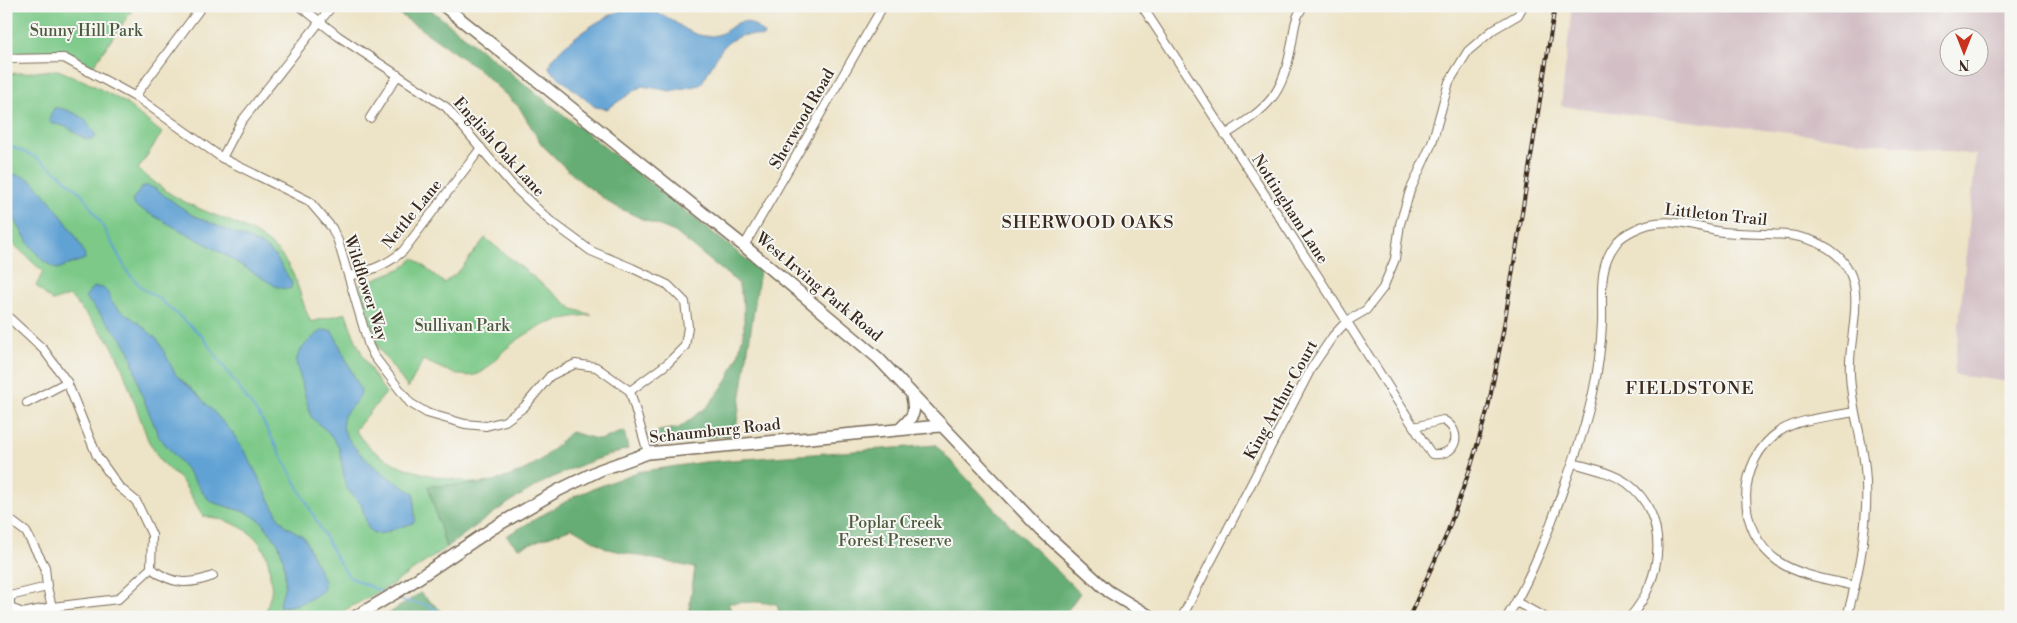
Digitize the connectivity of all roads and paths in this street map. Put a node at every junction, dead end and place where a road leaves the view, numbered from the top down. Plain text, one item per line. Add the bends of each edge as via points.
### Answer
1 (202, 6) edge
2 (300, 6) edge
3 (332, 6) edge
4 (444, 6) edge
5 (883, 6) edge
6 (1142, 6) edge
7 (1304, 6) edge
8 (1523, 6) edge
9 (320, 21) junction
10 (6, 59) edge
11 (398, 75) junction
12 (135, 96) junction
13 (370, 118) dead end
14 (1225, 135) junction
15 (481, 148) junction
16 (222, 158) junction
17 (744, 246) junction
18 (350, 276) junction
19 (6, 315) edge
20 (1347, 322) junction
21 (67, 382) junction
22 (630, 390) junction
23 (912, 394) junction
24 (27, 404) dead end
25 (1854, 412) junction
26 (940, 426) junction
27 (1414, 427) junction
28 (900, 429) junction
29 (648, 453) junction
30 (1572, 463) junction
31 (6, 517) edge
32 (151, 568) junction
33 (213, 576) dead end
34 (1855, 586) junction
35 (47, 587) junction
36 (1516, 602) junction
37 (52, 607) junction
38 (49, 617) edge
39 (60, 617) edge
40 (355, 617) edge
41 (1151, 617) edge
42 (1182, 617) edge
43 (1507, 617) edge
44 (1544, 617) edge
45 (1630, 617) edge
46 (1847, 617) edge

1 - 12 street
2 - 9 street, English Oak Lane
3 - 9 street
4 - 17 main road, West Irving Park Road
5 - 17 street, Sherwood Road
6 - 14 street, Nottingham Lane
7 - 14 street via 1279,88 1258,114
8 - 20 street, King Arthur Court via 1518,15 1494,29 1468,51 1448,82 1432,143 1410,190 1394,259 1382,288 1366,310
9 - 11 street, English Oak Lane
9 - 16 street via 241,122
10 - 12 street, Wildflower Way via 64,58
11 - 13 street
11 - 15 street, English Oak Lane via 446,107
12 - 16 street, Wildflower Way
14 - 20 street, Nottingham Lane
15 - 18 street, Nettle Lane via 403,251 372,270
15 - 22 street, English Oak Lane via 512,185 549,220 591,251 668,285 685,302 688,327 685,346 668,363
16 - 18 street, Wildflower Way via 309,201 332,228
17 - 23 main road, West Irving Park Road via 878,358
18 - 22 street, Wildflower Way via 374,356 410,403 427,413 471,425 495,424 515,415 550,376 575,364 596,367
19 - 21 street via 44,350
20 - 27 street, Nottingham Lane
20 - 42 street, King Arthur Court via 1332,336 1312,367
21 - 24 street
21 - 32 street via 97,456 119,487 136,501 152,535
22 - 29 street
23 - 26 main road, West Irving Park Road
23 - 28 main road via 913,417
25 - 30 street, Littleton Trail via 1850,374 1855,293 1843,260 1817,242 1797,236 1730,233 1680,222 1652,223 1620,238 1604,267 1598,366 1586,424
25 - 34 street, Littleton Trail via 1865,464 1867,497
25 - 34 street via 1809,420 1770,439 1754,462 1746,495 1749,522 1768,553 1798,571
26 - 28 main road, Schaumburg Road
26 - 41 main road, West Irving Park Road via 1041,530 1108,591
27 - 27 street, Nottingham Lane via 1443,420 1451,424 1454,445 1441,455 1432,454
28 - 29 main road, Schaumburg Road
29 - 40 main road, Schaumburg Road via 557,490
30 - 36 street, Littleton Trail via 1535,567
30 - 45 street via 1619,478 1642,498 1655,524 1658,550 1652,579 1646,596
31 - 35 street via 26,532 45,567
32 - 33 street via 161,577 181,583
32 - 37 street via 118,599
34 - 46 street, Littleton Trail
35 - 37 street
35 - 37 street via 10,596 10,608 23,613
36 - 43 street, Littleton Trail
36 - 44 street
37 - 38 street
37 - 39 street

